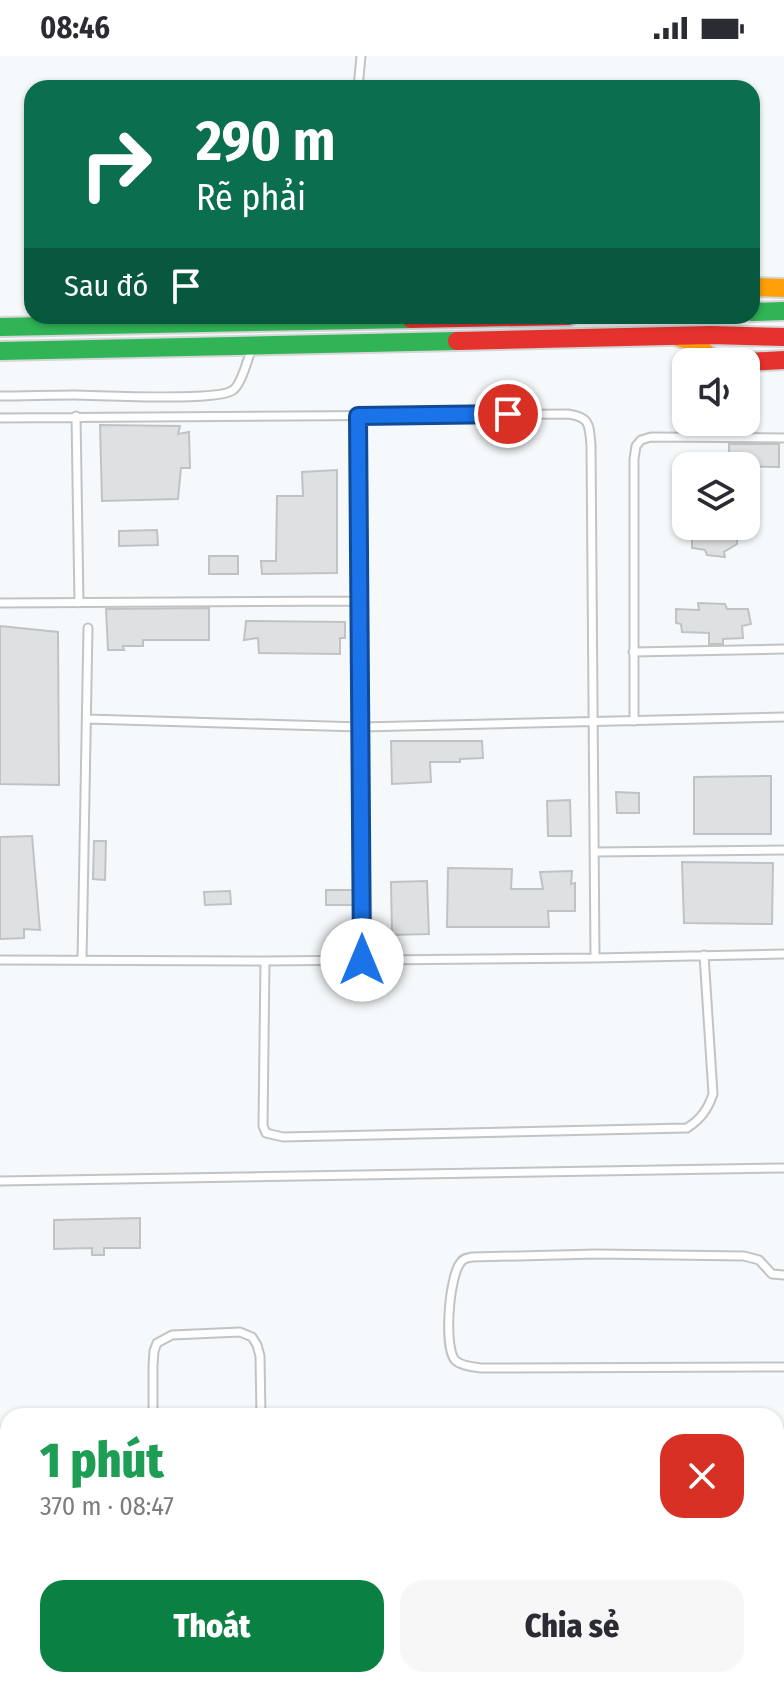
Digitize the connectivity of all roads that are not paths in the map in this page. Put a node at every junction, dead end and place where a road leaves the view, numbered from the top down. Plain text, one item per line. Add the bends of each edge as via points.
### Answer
1 (361, 56) edge
2 (359, 80) edge
3 (760, 287) edge
4 (784, 288) edge
5 (784, 311) edge
6 (760, 312) edge
7 (152, 324) edge
8 (254, 324) edge
9 (0, 327) edge
10 (674, 337) junction
11 (784, 337) edge
12 (254, 346) junction
13 (701, 348) edge
14 (0, 351) edge
15 (784, 360) edge
16 (760, 361) edge
17 (0, 396) edge
18 (76, 416) junction
19 (358, 416) junction
20 (0, 418) edge
21 (784, 438) edge
22 (360, 601) junction
23 (0, 603) edge
24 (79, 603) junction
25 (88, 628) dead end
26 (784, 649) edge
27 (633, 652) junction
28 (784, 717) edge
29 (87, 719) junction
30 (634, 721) junction
31 (593, 722) junction
32 (361, 727) junction
33 (784, 850) edge
34 (594, 852) junction
35 (784, 954) edge
36 (704, 955) junction
37 (595, 958) junction
38 (0, 960) edge
39 (82, 960) junction
40 (362, 960) junction
41 (265, 961) junction
42 (784, 1168) edge
43 (0, 1181) edge
44 (784, 1275) edge
45 (784, 1367) edge
46 (153, 1408) edge
47 (261, 1408) edge

1 - 2 lane
3 - 4 highway
5 - 6 highway
7 - 9 highway
8 - 12 lane
10 - 11 highway
10 - 12 highway
10 - 13 highway
12 - 14 highway
12 - 17 lane via 237,386 221,395
15 - 16 highway
18 - 19 lane
18 - 20 lane
18 - 24 lane
19 - 22 lane
19 - 31 lane via 568,414 586,420 591,445
21 - 27 lane via 651,437 636,446
22 - 24 lane
22 - 32 lane
23 - 24 lane
25 - 29 lane
26 - 27 lane
27 - 30 lane
28 - 30 lane
29 - 32 lane
29 - 39 lane
30 - 31 lane
31 - 32 lane
31 - 34 lane
32 - 40 lane
33 - 34 lane
34 - 37 lane
35 - 36 lane
36 - 37 lane
36 - 41 lane via 713,1094 698,1121 687,1128 283,1137 266,1133 263,1126
37 - 40 lane
38 - 39 lane
39 - 41 lane
40 - 41 lane
42 - 43 lane
44 - 45 lane via 772,1274 759,1260 744,1256 472,1257 460,1262 449,1294 452,1355 466,1366
46 - 47 lane via 157,1343 172,1335 240,1332 257,1345

